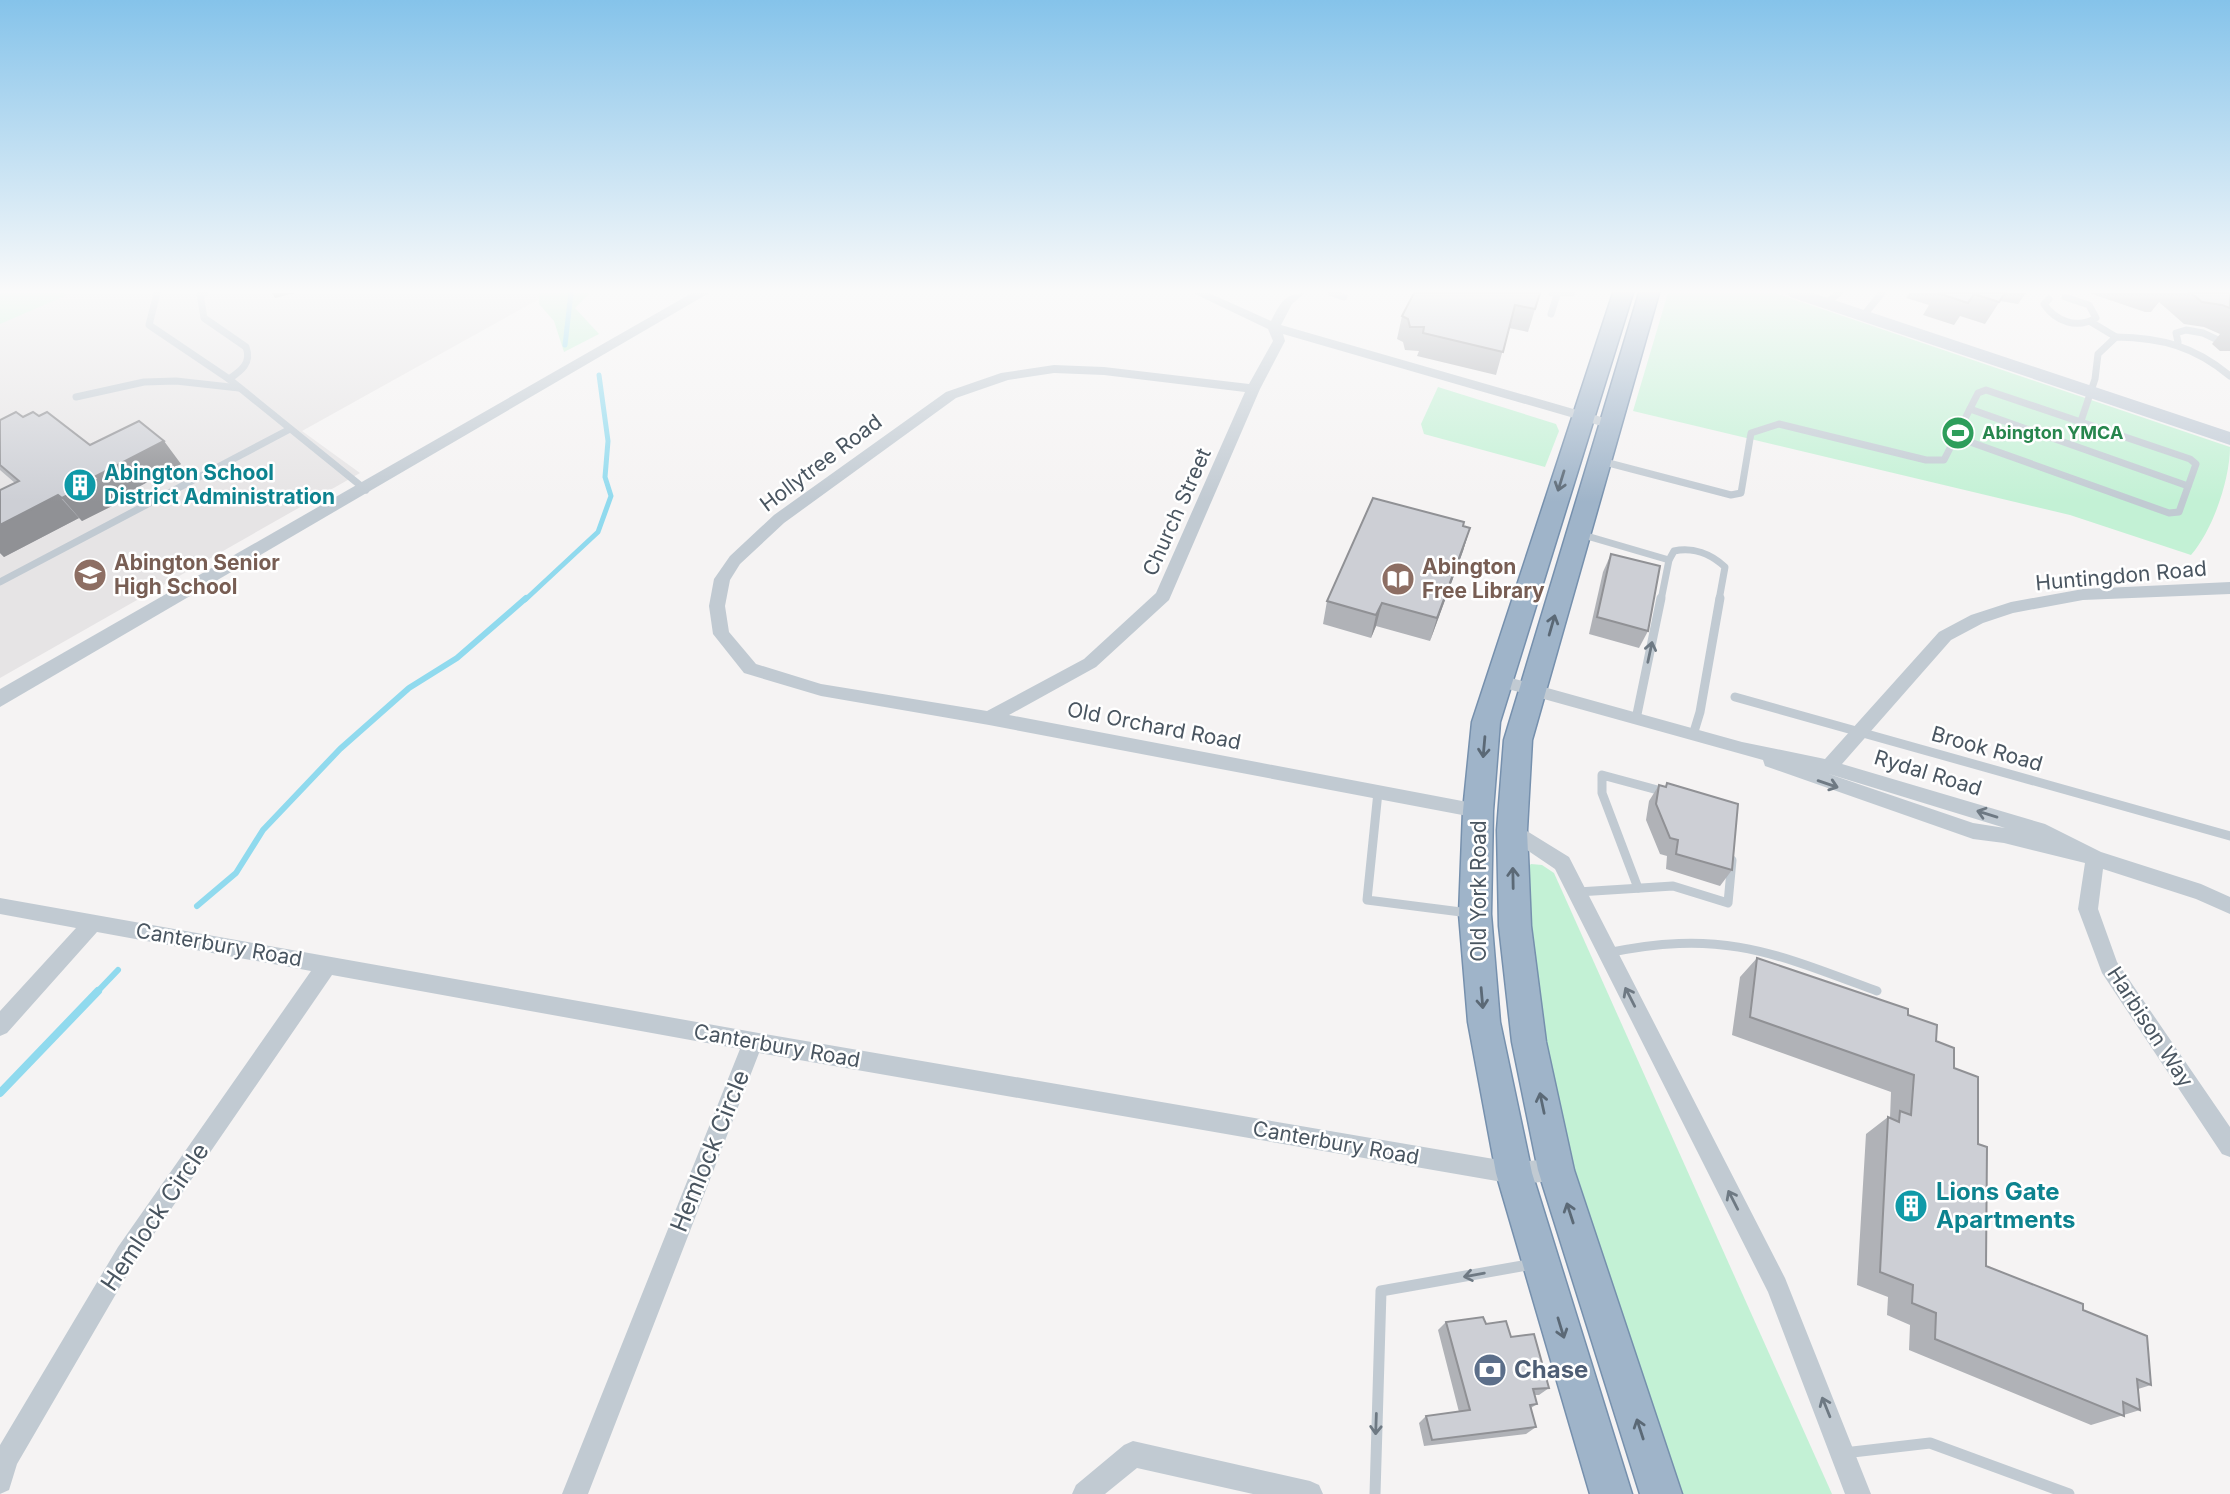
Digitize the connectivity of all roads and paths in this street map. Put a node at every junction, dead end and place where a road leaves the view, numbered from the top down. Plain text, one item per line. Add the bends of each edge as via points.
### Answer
1 (205, 363) edge
2 (247, 363) edge
3 (583, 363) edge
4 (1267, 363) edge
5 (1398, 363) edge
6 (1600, 363) edge
7 (1628, 363) edge
8 (2004, 363) edge
9 (2099, 363) edge
10 (2224, 363) edge
11 (2217, 364) joint
12 (2230, 376) edge
13 (229, 379) junction
14 (239, 388) junction
15 (1253, 389) junction
16 (2089, 391) junction
17 (76, 397) dead end
18 (1970, 409) junction
19 (1582, 416) junction
20 (2081, 421) junction
21 (1610, 425) junction
22 (290, 429) junction
23 (1956, 437) junction
24 (2230, 439) edge
25 (1600, 460) junction
26 (2188, 486) junction
27 (366, 490) junction
28 (1578, 533) junction
29 (1669, 560) junction
30 (0, 582) edge
31 (2230, 588) edge
32 (1497, 680) junction
33 (821, 690) joint
34 (1533, 690) junction
35 (1735, 696) dead end
36 (0, 699) edge
37 (989, 718) junction
38 (1636, 719) junction
39 (1861, 732) junction
40 (1693, 735) junction
41 (1742, 749) junction
42 (1829, 767) junction
43 (1908, 791) junction
44 (1378, 792) junction
45 (1675, 795) edge
46 (1904, 809) junction
47 (1478, 811) junction
48 (1512, 830) junction
49 (2230, 836) edge
50 (1733, 851) edge
51 (2095, 858) junction
52 (1638, 888) junction
53 (1576, 892) junction
54 (0, 906) edge
55 (2230, 906) edge
56 (1475, 914) junction
57 (94, 922) junction
58 (1607, 953) junction
59 (328, 964) junction
60 (1877, 991) dead end
61 (0, 1027) edge
62 (753, 1042) junction
63 (2230, 1146) edge
64 (1556, 1170) junction
65 (1514, 1173) junction
66 (1542, 1263) junction
67 (1844, 1453) junction
68 (0, 1481) edge
69 (575, 1494) edge
70 (1085, 1494) edge
71 (1310, 1494) edge
72 (1375, 1494) edge
73 (1611, 1494) edge
74 (1661, 1494) edge
75 (1858, 1494) edge
76 (2068, 1494) edge

1 - 13 lane
2 - 13 lane
3 - 27 street
4 - 15 street, Church Street
5 - 19 street
6 - 19 highway, Old York Road
7 - 21 highway, Old York Road
8 - 16 main road
9 - 16 lane
10 - 11 lane
11 - 12 lane
13 - 14 lane
14 - 17 lane via 144,382
14 - 22 lane
15 - 33 street, Hollytree Road via 1078,369 1017,374 951,395 883,441 779,519 735,560 722,579 717,606 721,634 750,669
15 - 37 street, Church Street via 1163,596 1090,663
16 - 20 lane
16 - 24 main road
18 - 20 lane via 1978,393 1996,391
18 - 23 lane
18 - 26 lane
19 - 21 street
19 -> 32 highway, Old York Road
20 - 26 lane via 2190,459 2196,464
21 - 25 highway, Old York Road
22 - 27 lane
22 - 30 lane
23 - 25 lane via 1944,460 1926,460 1779,424 1762,427 1751,433 1741,493 1731,495
23 - 26 lane via 2169,513 2179,512
25 - 28 highway, Old York Road
27 - 36 street
28 - 29 lane
34 -> 28 highway, Old York Road
38 -> 29 lane
29 - 40 lane via 1682,548 1716,558 1725,567
31 - 39 street, Huntingdon Road via 2054,599 1969,621 1945,636
32 - 34 street, Rydal Road
32 -> 47 highway, Old York Road via 1486,722
33 - 37 street, Old Orchard Road
34 - 38 street, Rydal Road
34 - 48 highway, Old York Road via 1518,740
35 - 39 lane, Brook Road
37 - 44 street, Old Orchard Road
38 - 40 street, Rydal Road
39 - 42 street, Huntingdon Road
39 - 49 lane, Brook Road
40 - 41 street, Rydal Road
41 - 42 street, Rydal Road
41 -> 46 street, Rydal Road
42 - 43 street, Rydal Road
43 - 46 street
51 -> 43 street, Rydal Road via 2045,832
44 - 47 street, Old Orchard Road
44 - 56 lane via 1367,900
45 - 52 lane via 1602,775 1602,793
46 - 51 street, Rydal Road via 1973,831
47 - 56 highway, Old York Road
48 - 53 street via 1562,863
64 -> 48 highway, Old York Road via 1529,1042 1515,926
50 - 52 lane via 1728,903 1673,886
51 - 55 street, Rydal Road
51 - 63 street, Harbison Way via 2088,909 2109,967
52 - 53 lane
53 - 58 street
54 - 57 street, Canterbury Road
56 -> 65 highway, Old York Road via 1484,1022
57 - 59 street, Canterbury Road
57 - 61 street
58 - 60 lane via 1656,943 1731,944
67 -> 58 street via 1777,1286
59 - 62 street, Canterbury Road
59 - 68 street, Hemlock Circle via 126,1255 6,1459
62 - 65 street, Canterbury Road
62 - 69 street, Hemlock Circle
64 - 65 street, Canterbury Road
74 -> 64 highway, Old York Road
65 - 66 highway, Old York Road
66 -> 72 lane via 1381,1292
66 -> 73 highway, Old York Road
67 - 75 street
67 - 76 lane via 1930,1443
70 - 71 street via 1133,1454

